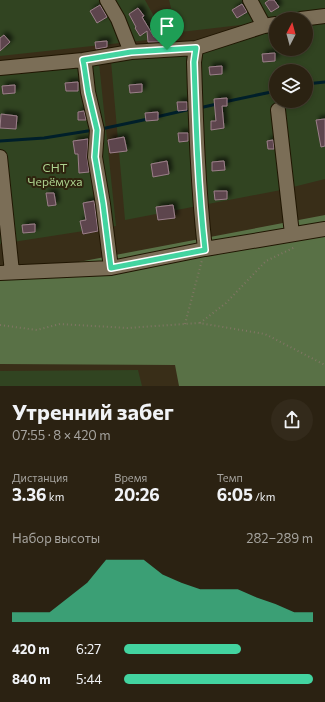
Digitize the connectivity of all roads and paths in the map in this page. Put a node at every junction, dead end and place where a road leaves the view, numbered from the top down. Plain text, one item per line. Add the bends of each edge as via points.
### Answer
1 (107, 0) edge
2 (250, 0) edge
3 (325, 16) edge
4 (313, 18) edge
5 (269, 24) edge
6 (269, 25) edge
7 (196, 48) junction
8 (131, 52) junction
9 (83, 60) junction
10 (0, 68) edge
11 (278, 110) dead end
12 (0, 157) edge
13 (325, 229) edge
14 (295, 239) junction
15 (205, 250) junction
16 (111, 268) junction
17 (6, 273) edge
18 (185, 324) junction
19 (199, 324) junction
20 (0, 325) edge
21 (325, 365) edge

1 - 8 street via 118,19
2 - 5 street
3 - 4 street
6 - 7 street
7 - 8 street
7 - 15 street via 194,62 197,155
8 - 9 street
9 - 10 street
9 - 16 street via 97,130 95,157
11 - 14 street
12 - 17 street
13 - 14 street
14 - 15 street
14 - 19 path via 266,261 226,303
15 - 16 street
15 - 18 path
16 - 17 street
18 - 19 path
18 - 20 path via 127,328 60,324 37,330
19 - 21 path via 264,334

